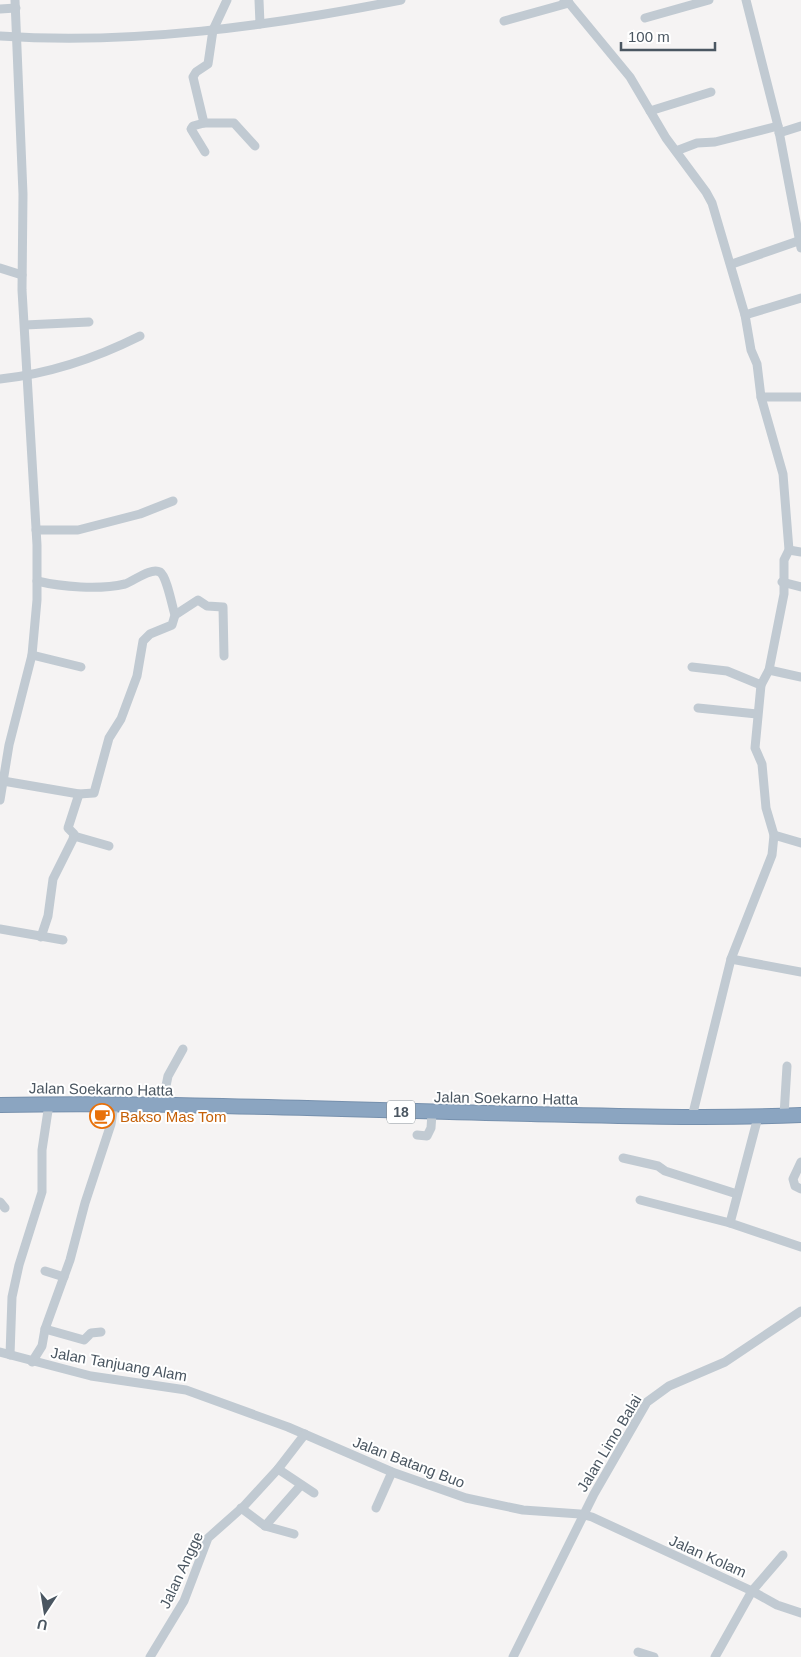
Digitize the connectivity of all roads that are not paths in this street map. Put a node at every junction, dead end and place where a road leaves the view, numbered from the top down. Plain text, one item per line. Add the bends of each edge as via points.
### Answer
1 (227, 0) edge
2 (259, 0) edge
3 (401, 0) edge
4 (708, 0) edge
5 (746, 0) edge
6 (567, 2) edge
7 (16, 4) edge
8 (0, 9) edge
9 (645, 18) dead end
10 (504, 21) dead end
11 (260, 24) junction
12 (213, 30) junction
13 (0, 36) edge
14 (17, 37) junction
15 (711, 92) dead end
16 (650, 111) junction
17 (204, 123) junction
18 (801, 126) edge
19 (778, 130) junction
20 (255, 146) dead end
21 (676, 151) junction
22 (205, 152) dead end
23 (800, 243) edge
24 (732, 264) junction
25 (0, 268) edge
26 (22, 275) junction
27 (801, 298) edge
28 (745, 315) junction
29 (89, 322) dead end
30 (25, 325) junction
31 (140, 336) dead end
32 (28, 376) junction
33 (0, 379) edge
34 (761, 397) junction
35 (801, 397) edge
36 (173, 501) dead end
37 (36, 530) junction
38 (789, 550) junction
39 (801, 552) edge
40 (37, 581) junction
41 (782, 582) junction
42 (801, 587) edge
43 (175, 615) junction
44 (32, 654) junction
45 (224, 656) dead end
46 (81, 667) dead end
47 (692, 667) dead end
48 (769, 670) junction
49 (801, 677) edge
50 (761, 684) junction
51 (698, 708) dead end
52 (757, 714) junction
53 (3, 781) junction
54 (79, 794) junction
55 (0, 800) edge
56 (774, 835) junction
57 (74, 836) junction
58 (801, 843) edge
59 (109, 846) dead end
60 (0, 929) edge
61 (41, 936) junction
62 (63, 940) dead end
63 (731, 960) junction
64 (801, 972) edge
65 (183, 1049) dead end
66 (787, 1066) dead end
67 (49, 1104) junction
68 (0, 1105) edge
69 (114, 1105) junction
70 (162, 1106) junction
71 (432, 1113) junction
72 (801, 1115) edge
73 (784, 1116) junction
74 (692, 1117) junction
75 (758, 1117) junction
76 (417, 1135) dead end
77 (623, 1158) dead end
78 (801, 1162) edge
79 (801, 1189) edge
80 (737, 1194) junction
81 (640, 1200) dead end
82 (730, 1223) junction
83 (801, 1246) edge
84 (45, 1271) dead end
85 (64, 1277) junction
86 (801, 1311) edge
87 (45, 1329) junction
88 (101, 1332) dead end
89 (0, 1352) edge
90 (10, 1355) junction
91 (32, 1362) junction
92 (288, 1427) joint
93 (305, 1434) junction
94 (278, 1469) junction
95 (392, 1472) junction
96 (301, 1485) junction
97 (314, 1493) dead end
98 (241, 1508) junction
99 (376, 1508) dead end
100 (584, 1514) junction
101 (265, 1526) junction
102 (294, 1534) dead end
103 (783, 1555) dead end
104 (752, 1591) junction
105 (801, 1613) edge
106 (638, 1652) dead end
107 (150, 1657) edge
108 (513, 1657) edge
109 (654, 1657) edge
110 (714, 1657) edge

1 - 12 street
2 - 11 street
3 - 11 street
4 - 9 street
5 - 19 street
6 - 10 street
6 - 16 street via 630,77
7 - 8 street
7 - 14 street
11 - 12 street
12 - 14 street via 82,39
12 - 17 street via 208,64 193,77
13 - 14 street
14 - 26 street via 23,194
15 - 16 street
16 - 21 street
17 - 20 street via 234,123
17 - 22 street via 191,129
18 - 19 street
19 - 21 street via 697,143
19 - 23 street
21 - 24 street via 706,192
23 - 24 street
24 - 28 street
25 - 26 street
26 - 30 street
27 - 28 street
28 - 34 street
29 - 30 street
30 - 32 street
31 - 32 street via 94,356
32 - 33 street
32 - 37 street
34 - 35 street
34 - 38 street via 783,474
36 - 37 street via 140,514 78,530
37 - 40 street
38 - 39 street
38 - 41 street via 784,560
40 - 43 street via 62,586 125,584 154,570 164,578
40 - 44 street
41 - 42 street
41 - 48 street via 784,594
43 - 45 street via 198,600 207,606 222,607
43 - 54 street via 172,626 150,634 143,641 137,676 121,719 108,738 96,788 90,795
44 - 46 street
44 - 53 street
47 - 50 street via 720,670
48 - 49 street
48 - 50 street
50 - 52 street
51 - 52 street
52 - 56 street via 755,748 762,764 766,808
53 - 54 street
53 - 55 street
54 - 57 street via 68,828
56 - 58 street
56 - 63 street via 767,873
57 - 59 street
57 - 61 street via 53,879 48,916
60 - 61 street
61 - 62 street
63 - 64 street
63 - 74 street
65 - 70 street via 168,1076
66 - 73 street
67 - 68 highway, Jalan Soekarno Hatta / 18
67 - 69 highway, Jalan Soekarno Hatta / 18
67 - 90 street via 42,1150 42,1192 12,1297
69 - 70 highway, Jalan Soekarno Hatta / 18
69 - 85 street
70 - 71 highway, Jalan Soekarno Hatta / 18
71 - 74 highway, Jalan Soekarno Hatta / 18
71 - 76 street via 427,1136
72 - 73 highway, Jalan Soekarno Hatta / 18
73 - 75 highway, Jalan Soekarno Hatta / 18
74 - 75 highway, Jalan Soekarno Hatta / 18
75 - 80 street
77 - 80 street via 658,1166
78 - 79 street via 793,1179 795,1186
80 - 82 street
81 - 82 street
82 - 83 street
84 - 85 street
85 - 87 street
86 - 100 street, Jalan Limo Balai via 725,1362 669,1386 647,1402
87 - 88 street via 84,1340 91,1333
87 - 91 street via 42,1346
89 - 90 street, Jalan Tanjuang Alam
90 - 91 street, Jalan Tanjuang Alam
91 - 92 street, Jalan Tanjuang Alam via 91,1376 186,1390
92 - 93 street, Jalan Batang Buo
93 - 94 street, Jalan Angge
93 - 95 street, Jalan Batang Buo
94 - 96 street
94 - 98 street, Jalan Angge
95 - 99 street
95 - 100 street, Jalan Batang Buo via 475,1500 524,1510
96 - 97 street
96 - 101 street
98 - 101 street
98 - 107 street, Jalan Angge via 208,1538 184,1601
100 - 104 street, Jalan Kolam
100 - 108 street, Jalan Limo Balai
101 - 102 street
103 - 104 street
104 - 105 street
104 - 110 street, Jalan Kolam
106 - 109 street

